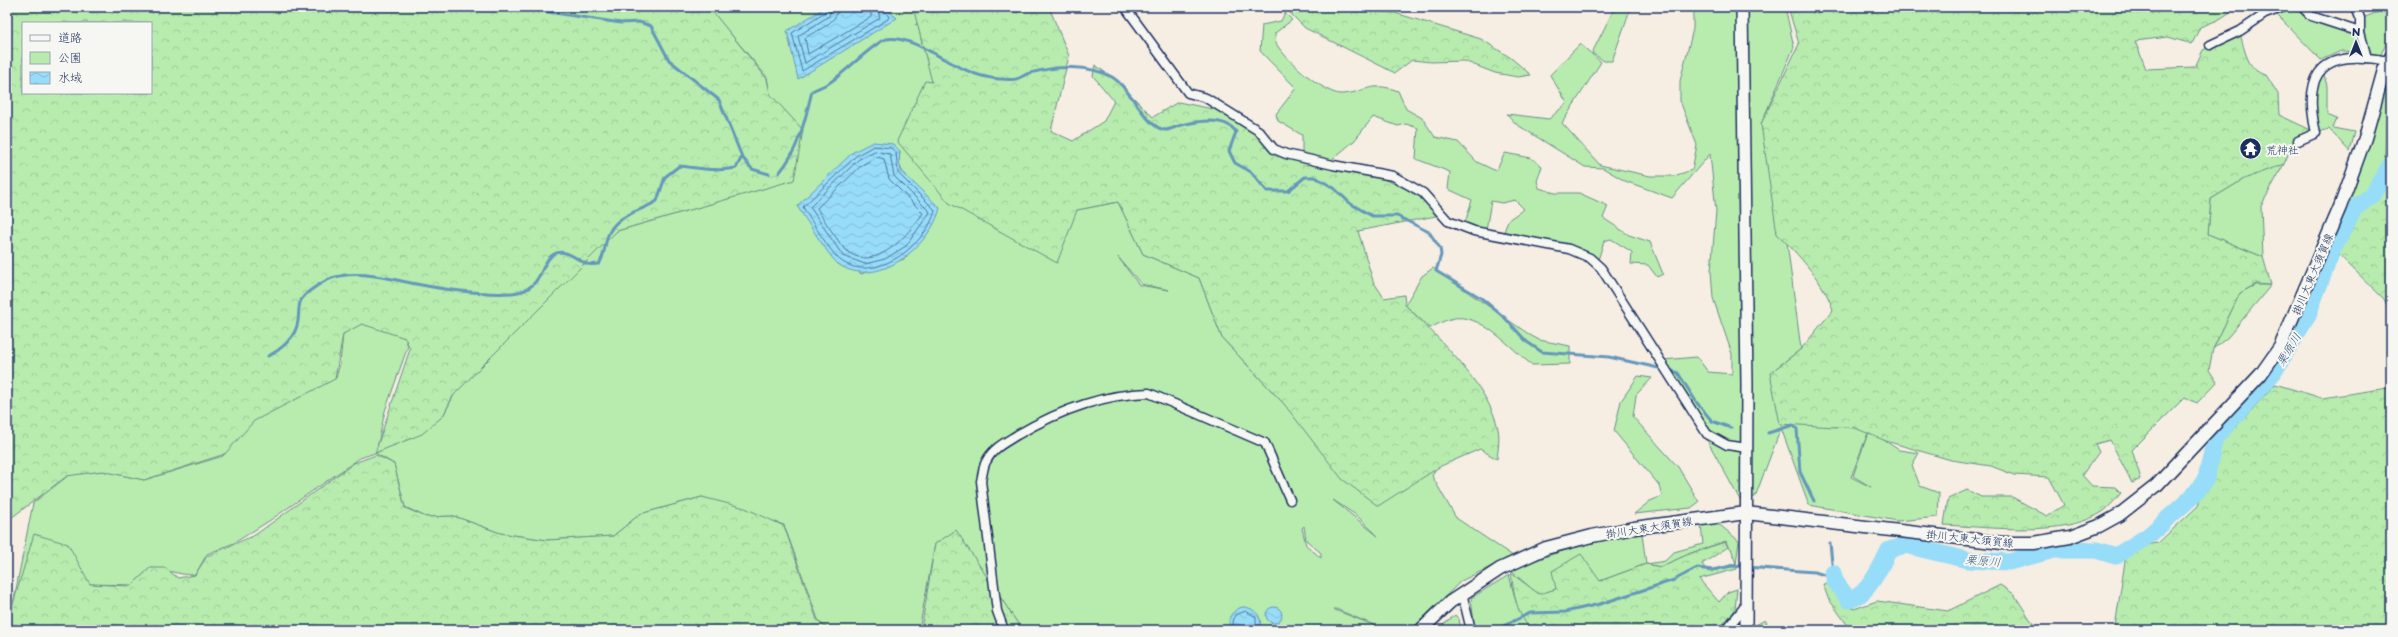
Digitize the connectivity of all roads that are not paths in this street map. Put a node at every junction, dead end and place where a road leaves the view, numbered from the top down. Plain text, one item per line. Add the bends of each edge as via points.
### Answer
1 (1125, 7) edge
2 (1742, 7) edge
3 (2284, 7) edge
4 (2302, 7) edge
5 (2356, 7) edge
6 (2360, 32) junction
7 (2210, 45) dead end
8 (2367, 58) junction
9 (2390, 59) edge
10 (2298, 141) dead end
11 (1747, 448) junction
12 (1290, 500) dead end
13 (1746, 513) junction
14 (1462, 593) junction
15 (1746, 605) junction
16 (1004, 630) edge
17 (1421, 630) edge
18 (1471, 630) edge
19 (1726, 630) edge
20 (1746, 630) edge

1 - 11 street via 1188,93 1206,98 1258,131 1274,149 1332,165 1393,176 1423,193 1448,221 1474,231 1569,249 1590,258 1601,268 1707,434 1728,445
2 - 11 street
3 - 7 street via 2265,14 2240,31
4 - 6 street via 2311,16
5 - 6 street via 2360,18
6 - 8 street
8 - 9 street
8 - 10 street via 2341,59 2320,70 2313,86 2310,108 2316,133
9 - 13 main road, 掛川大東大須賀線 via 2340,207 2280,347 2261,374 2200,441 2147,495 2119,515 2070,537 2034,543 2002,543
11 - 13 street
12 - 16 street via 1265,443 1149,393 1131,393 1085,403 1048,417 997,447 986,460 981,480 997,611
13 - 14 main road, 掛川大東大須賀線 via 1634,528 1546,548 1500,568
13 - 15 street
14 - 17 main road, 掛川大東大須賀線
14 - 18 street
15 - 19 street
15 - 20 street

